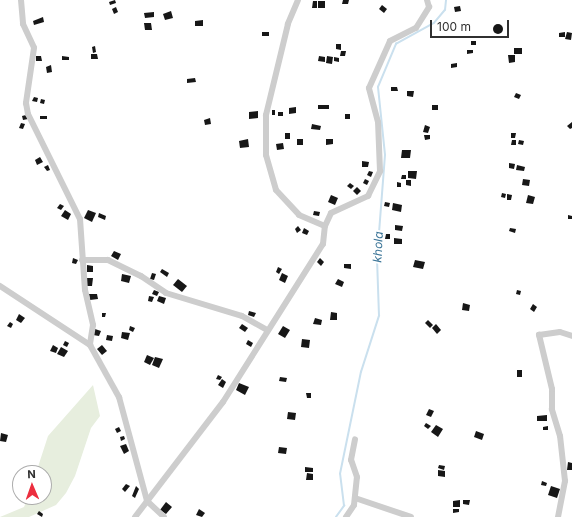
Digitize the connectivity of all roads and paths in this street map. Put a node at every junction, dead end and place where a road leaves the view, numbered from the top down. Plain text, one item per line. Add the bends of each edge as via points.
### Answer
1 (21, 0) edge
2 (298, 0) edge
3 (426, 0) edge
4 (325, 226) junction
5 (82, 260) junction
6 (0, 286) edge
7 (267, 330) junction
8 (572, 336) edge
9 (90, 345) junction
10 (355, 439) dead end
11 (355, 498) junction
12 (147, 501) junction
13 (134, 517) edge
14 (164, 517) edge
15 (346, 517) edge
16 (411, 517) edge
17 (558, 517) edge

1 - 5 street via 23,24 34,48 26,103 28,114 80,219
2 - 4 street via 288,24 266,115 266,155 276,190 299,215
3 - 4 street via 429,7 416,28 390,41 369,88 378,122 380,171 368,196 331,213
4 - 7 street via 322,244
5 - 7 street via 108,260 141,276 166,293 242,316
5 - 9 street via 93,325
6 - 9 street
7 - 12 street via 224,402
8 - 17 street via 560,332 539,335 552,389 552,409 560,436 565,481
9 - 12 street via 119,397
10 - 11 street via 351,460 357,477
11 - 15 street via 354,505
11 - 16 street
12 - 13 street
12 - 14 street

